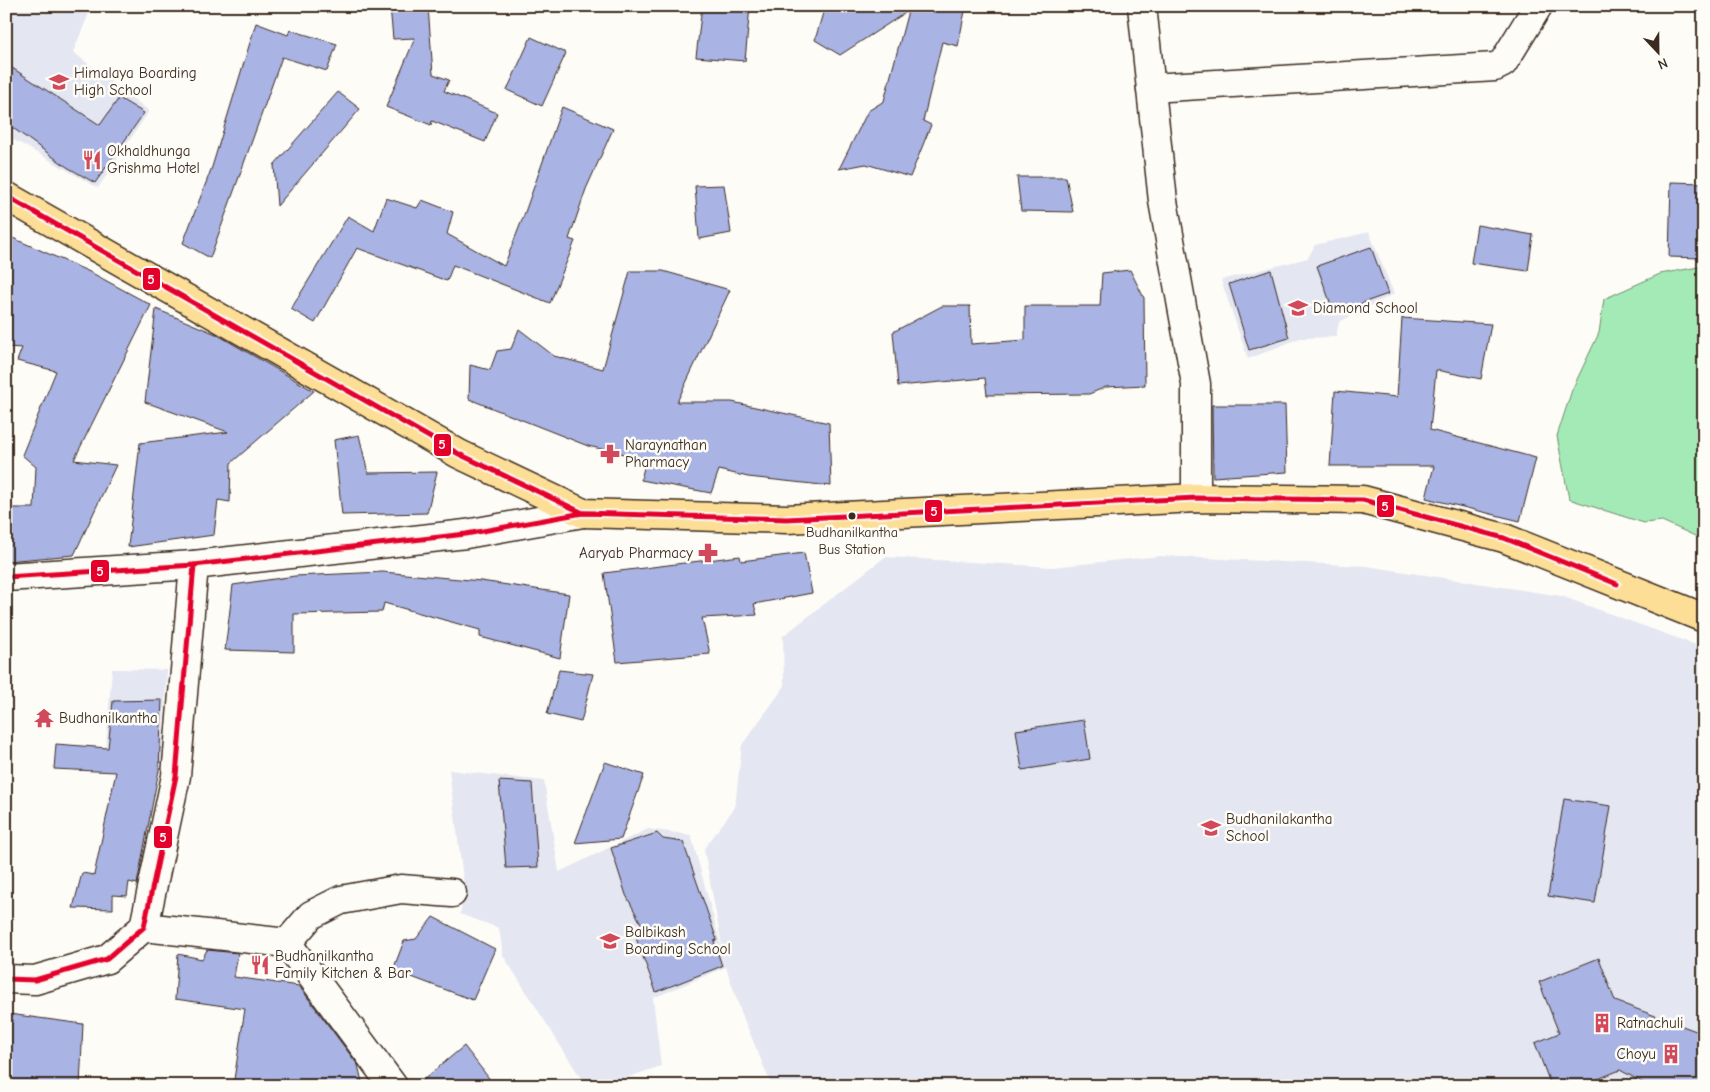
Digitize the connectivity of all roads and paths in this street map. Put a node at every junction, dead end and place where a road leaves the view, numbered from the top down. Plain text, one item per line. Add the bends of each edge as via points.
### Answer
1 (1142, 6) edge
2 (1538, 6) edge
3 (1151, 88) junction
4 (6, 196) edge
5 (1196, 498) junction
6 (583, 513) junction
7 (194, 565) junction
8 (6, 577) edge
9 (1704, 618) edge
10 (452, 893) dead end
11 (144, 927) junction
12 (287, 943) junction
13 (6, 979) edge
14 (393, 1086) edge

1 - 3 street
2 - 3 street via 1503,63 1495,67
3 - 5 street via 1164,210 1196,384
4 - 6 main road via 459,454
5 - 6 main road via 787,519
5 - 9 main road via 1364,500 1504,538
6 - 7 street via 466,534
7 - 8 street
7 - 11 street via 176,776
10 - 12 street via 401,889 342,900 311,915
11 - 12 street
11 - 13 street via 108,958 35,980
12 - 14 street

